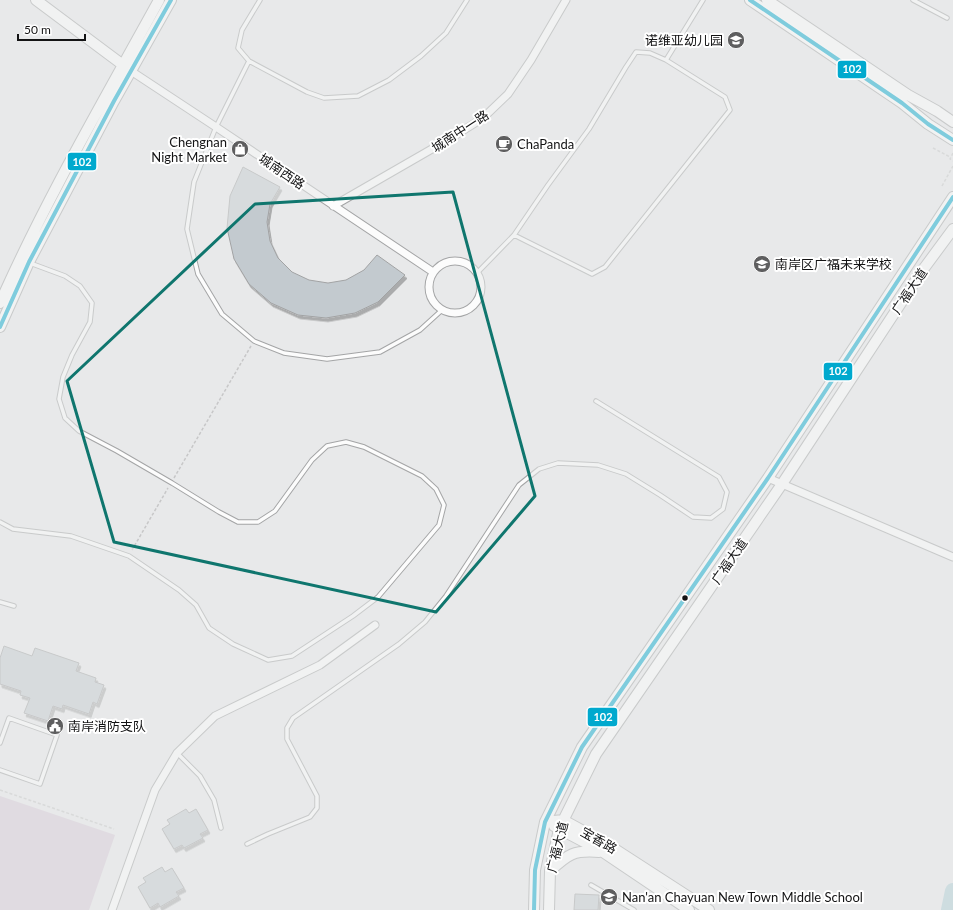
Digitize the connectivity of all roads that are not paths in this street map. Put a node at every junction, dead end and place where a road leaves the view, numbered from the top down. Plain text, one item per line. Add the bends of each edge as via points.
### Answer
1 (36, 0) edge
2 (159, 0) edge
3 (171, 0) edge
4 (260, 0) edge
5 (467, 0) edge
6 (566, 0) edge
7 (702, 0) edge
8 (750, 0) edge
9 (767, 0) edge
10 (914, 0) edge
11 (947, 18) dead end
12 (666, 60) junction
13 (249, 61) junction
14 (123, 65) junction
15 (131, 71) junction
16 (953, 122) edge
17 (216, 127) junction
18 (953, 140) edge
19 (953, 196) edge
20 (333, 206) junction
21 (953, 229) edge
22 (514, 235) junction
23 (29, 262) junction
24 (433, 272) junction
25 (477, 273) junction
26 (0, 303) edge
27 (442, 310) junction
28 (0, 327) edge
29 (596, 401) dead end
30 (768, 478) junction
31 (782, 484) junction
32 (0, 522) edge
33 (953, 557) edge
34 (0, 602) edge
35 (14, 606) dead end
36 (375, 625) dead end
37 (0, 743) edge
38 (177, 753) junction
39 (0, 770) edge
40 (545, 822) junction
41 (561, 824) junction
42 (221, 828) dead end
43 (247, 844) dead end
44 (603, 852) junction
45 (550, 871) junction
46 (591, 885) dead end
47 (112, 910) edge
48 (534, 910) edge
49 (549, 910) edge
50 (634, 910) edge
51 (689, 910) edge
52 (709, 910) edge

1 - 14 main road
2 - 14 main road
3 - 15 main road
4 - 13 lane via 242,30 238,48
5 - 13 lane via 446,33 421,56 389,80 358,96 324,98 307,92
6 - 20 street, 城南中一路 via 508,94 483,118
7 - 12 lane
8 - 18 main road
9 - 16 main road via 908,95
10 - 11 lane
12 - 22 lane via 650,53 636,52 589,129
12 - 22 lane via 725,97 730,110 605,266 592,274
13 - 17 lane
14 - 26 main road via 20,257
15 - 17 street, 城南西路
15 - 23 main road
17 - 20 street, 城南西路
17 - 27 lane via 194,182 187,229 198,274 222,314 254,341 284,353 327,359 380,352 420,330
19 - 30 main road, 广福大道
20 - 24 street, 城南西路
21 - 31 main road, 广福大道 via 922,271
22 - 25 lane
23 - 28 main road
23 - 32 lane via 65,276 80,286 92,303 90,322 63,377 59,399 65,418 79,431 238,522 258,522 274,512 312,460 327,446 346,442 364,447 422,476 436,489 444,505 439,525 378,597 292,656 268,660 234,644 209,628 196,605 179,590 128,556 71,536 13,529
24 - 25 street via 443,264 455,261 464,262
24 - 27 street via 428,288 430,297
25 - 27 street via 481,289 475,305 459,313
29 - 43 lane via 719,477 727,492 723,509 710,518 693,517 626,474 598,464 558,463 539,470 519,485 446,596 425,622 400,644 293,718 287,728 287,739 317,796 317,808 310,816
30 - 31 street
30 - 40 main road, 广福大道 via 582,748
31 - 33 street
31 - 41 main road, 广福大道 via 596,754
34 - 35 lane
36 - 38 street via 320,665 215,716
37 - 39 lane via 9,718 57,735 40,784
38 - 42 lane via 200,776 214,800
38 - 47 street via 156,790
40 - 41 main road
40 - 48 main road, 广福大道 via 535,870
41 - 44 main road, 宝香路
41 - 45 main road, 广福大道
41 - 52 main road, 宝香路 via 607,844
44 - 45 main road via 573,853 562,859
44 - 51 main road, 宝香路
45 - 49 main road, 广福大道
46 - 50 lane

